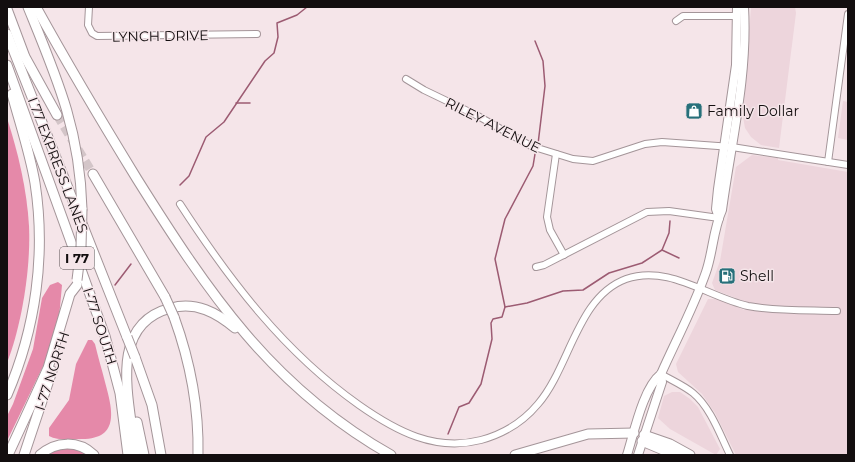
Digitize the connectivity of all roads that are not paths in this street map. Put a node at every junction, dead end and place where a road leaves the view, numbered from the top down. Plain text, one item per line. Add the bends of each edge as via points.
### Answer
1 (28, 7) edge
2 (36, 7) edge
3 (89, 7) edge
4 (737, 7) edge
5 (744, 7) edge
6 (7, 9) edge
7 (848, 14) edge
8 (737, 16) junction
9 (676, 21) dead end
10 (7, 34) edge
11 (256, 34) dead end
12 (7, 65) edge
13 (7, 78) edge
14 (406, 80) dead end
15 (57, 115) tunnel mouth
16 (728, 146) junction
17 (556, 154) junction
18 (828, 162) junction
19 (848, 165) edge
20 (93, 174) tunnel mouth
21 (180, 204) dead end
22 (719, 218) junction
23 (564, 255) junction
24 (536, 267) dead end
25 (77, 283) junction
26 (700, 289) junction
27 (837, 311) dead end
28 (249, 339) junction
29 (661, 374) junction
30 (127, 380) junction
31 (7, 395) edge
32 (634, 433) junction
33 (643, 438) junction
34 (8, 455) edge
35 (24, 455) edge
36 (40, 455) edge
37 (94, 455) edge
38 (128, 455) edge
39 (135, 455) edge
40 (144, 455) edge
41 (160, 455) edge
42 (198, 455) edge
43 (391, 455) edge
44 (514, 455) edge
45 (627, 455) edge
46 (638, 455) edge
47 (675, 455) edge
48 (690, 455) edge
49 (730, 455) edge

1 - 25 highway, I-77 NORTH / I 77, bridge via 60,84 74,135 80,171 82,209
2 - 28 highway via 76,80 176,240 202,279
3 - 11 street, LYNCH DRIVE via 88,25 96,36
4 - 8 main road
5 - 16 main road via 744,62
6 - 15 highway, I 77 EXPRESS LANES via 25,57
7 - 18 street
8 - 9 street via 683,16
8 - 16 main road via 736,65
10 - 41 highway, I 77 EXPRESS LANES / I 77, bridge via 135,357 152,405
12 - 38 highway, I-77 SOUTH / I 77 via 107,342 120,393
13 - 31 highway via 33,176 38,208 39,247 37,284 30,324 22,356
14 - 17 street, RILEY AVENUE via 531,146
16 - 17 street, RILEY AVENUE via 645,144 593,161
16 - 18 street, RILEY AVENUE
16 - 22 main road
17 - 23 street via 547,217 550,230
18 - 19 street, RILEY AVENUE
20 - 42 highway, I 77 EXPRESS LANES, bridge via 165,297 174,317 186,353 193,388
21 - 26 street via 241,292 301,358 377,417 405,433 434,442 459,443 480,440 502,432 525,417 538,405 554,382 590,308 614,285 632,277 650,275 670,278
22 - 23 street via 669,211 647,212
22 - 26 main road via 713,251
23 - 24 street
25 - 34 highway via 70,294 44,379
25 - 35 highway, I-77 NORTH / I 77 via 58,355
26 - 27 street via 747,306
26 - 29 main road
28 - 30 highway via 208,310 189,306 168,308 150,318 134,336 127,359
28 - 43 highway via 282,374 318,405
29 - 32 main road via 654,379
29 - 33 main road via 662,382
29 - 49 street via 685,387 698,398
30 - 39 highway
30 - 40 highway
32 - 33 main road
32 - 44 highway via 602,432 579,435
32 - 45 main road
33 - 46 main road
33 - 47 highway
33 - 48 highway via 670,444
36 - 37 highway via 51,447 67,444 80,446

